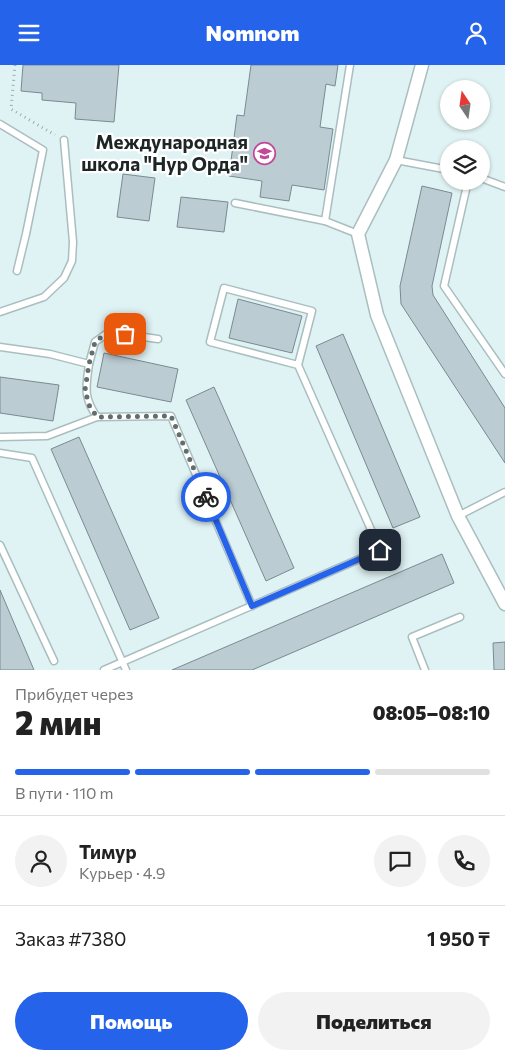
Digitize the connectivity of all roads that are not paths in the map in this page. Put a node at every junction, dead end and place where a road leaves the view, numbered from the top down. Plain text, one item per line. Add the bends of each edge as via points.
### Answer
1 (350, 65) edge
2 (422, 65) edge
3 (0, 124) edge
4 (64, 141) road end
5 (396, 160) junction
6 (440, 168) edge
7 (490, 181) edge
8 (505, 187) edge
9 (466, 190) edge
10 (235, 203) dead end
11 (325, 221) junction
12 (358, 234) junction
13 (17, 271) dead end
14 (0, 312) edge
15 (158, 339) dead end
16 (0, 347) edge
17 (89, 364) junction
18 (298, 365) junction
19 (505, 374) edge
20 (97, 417) junction
21 (0, 437) edge
22 (0, 453) edge
23 (505, 492) edge
24 (458, 516) junction
25 (0, 545) edge
26 (505, 603) edge
27 (252, 606) junction
28 (460, 617) dead end
29 (54, 661) dead end
30 (122, 662) junction
31 (104, 670) edge
32 (126, 670) edge
33 (425, 670) edge

1 - 11 lane
2 - 5 street
3 - 13 lane via 43,150
4 - 14 lane via 72,261 64,278 44,297
5 - 6 lane
5 - 12 street
7 - 8 lane
9 - 19 lane via 444,286
10 - 11 lane
11 - 12 lane
12 - 24 street via 377,315
15 - 17 lane via 108,332 95,342
16 - 17 lane via 50,354
17 - 20 lane via 85,390
18 - 18 lane via 312,311 224,288 210,342
18 - 27 lane via 380,550
20 - 21 lane via 47,436
20 - 27 lane via 171,416
22 - 30 lane via 32,458
23 - 24 lane
24 - 26 street
25 - 29 lane
27 - 30 lane
28 - 33 lane via 412,637
30 - 31 lane
30 - 32 lane

